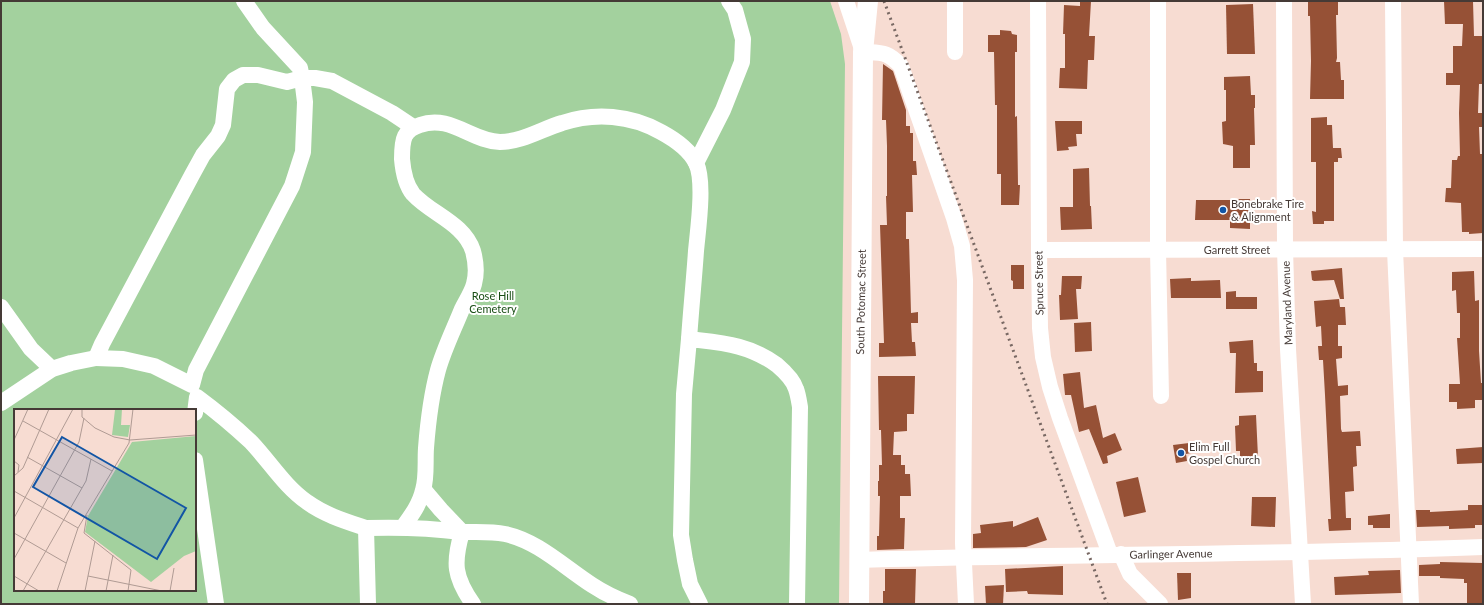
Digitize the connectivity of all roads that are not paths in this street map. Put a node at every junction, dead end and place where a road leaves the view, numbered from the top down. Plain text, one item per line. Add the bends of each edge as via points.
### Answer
1 (244, 1) edge
2 (729, 1) edge
3 (846, 1) edge
4 (868, 1) edge
5 (955, 1) edge
6 (1038, 1) edge
7 (1158, 1) edge
8 (1284, 1) edge
9 (1393, 1) edge
10 (863, 52) junction
11 (955, 52) dead end
12 (302, 78) junction
13 (413, 127) junction
14 (696, 163) junction
15 (1483, 249) edge
16 (1039, 250) junction
17 (1158, 250) junction
18 (1285, 250) junction
19 (1394, 250) junction
20 (1, 307) edge
21 (689, 340) junction
22 (96, 358) junction
23 (52, 369) junction
24 (195, 391) junction
25 (1161, 396) dead end
26 (1, 403) edge
27 (195, 409) edge
28 (196, 467) edge
29 (424, 490) junction
30 (403, 527) junction
31 (366, 528) junction
32 (462, 532) junction
33 (1483, 547) edge
34 (1408, 550) junction
35 (1300, 552) junction
36 (1115, 554) junction
37 (964, 557) junction
38 (858, 560) junction
39 (216, 604) edge
40 (368, 604) edge
41 (473, 604) edge
42 (630, 604) edge
43 (700, 604) edge
44 (797, 604) edge
45 (859, 604) edge
46 (966, 604) edge
47 (1160, 604) edge
48 (1303, 604) edge
49 (1411, 604) edge

1 - 12 street via 263,28 300,68
2 - 14 street via 735,10 743,39 742,62 723,110
3 - 10 street
4 - 10 main road, South Potomac Street
5 - 11 street
6 - 16 street, Spruce Street
7 - 17 street
8 - 18 street, Maryland Avenue
9 - 19 street
10 - 37 street via 884,53 901,66 962,246 965,280
10 - 38 main road, South Potomac Street
12 - 13 street via 332,81
12 - 22 street via 287,82 243,75 226,89 223,125 218,136 192,175
12 - 24 street via 305,102 303,152 292,186 196,370
13 - 14 street via 427,122 444,122 497,142 514,141 563,122 610,116 631,119 653,127 687,150
13 - 29 street via 405,136 402,150 402,168 406,182 413,194 452,223 464,236 473,249 476,266 474,284 438,368 430,404
14 - 21 street via 700,186 700,215
15 - 19 street, Garrett Street
16 - 17 street, Garrett Street
16 - 36 street, Spruce Street via 1040,328 1050,386 1060,418
17 - 18 street, Garrett Street
17 - 25 street
18 - 19 street, Garrett Street
18 - 35 street, Maryland Avenue
19 - 34 street
20 - 23 street via 31,349
21 - 43 street via 684,394 681,535 690,584
21 - 44 street via 747,348 785,371 796,388 800,407
22 - 23 street via 71,362
22 - 24 street via 123,359 154,366
23 - 26 street
24 - 27 street
24 - 31 street via 251,442 286,484 306,501 324,513
28 - 39 street
29 - 30 street via 414,512
29 - 32 street
30 - 31 street
30 - 32 street
31 - 40 street
32 - 41 street via 456,562 458,575
32 - 42 street via 505,534 522,539 593,586
33 - 34 street, Garlinger Avenue
34 - 35 street, Garlinger Avenue
34 - 49 street
35 - 36 street, Garlinger Avenue
35 - 48 street, Maryland Avenue
36 - 37 street, Garlinger Avenue
36 - 47 street, Spruce Street via 1130,574
37 - 38 street, Garlinger Avenue
37 - 46 street
38 - 45 main road, South Potomac Street

